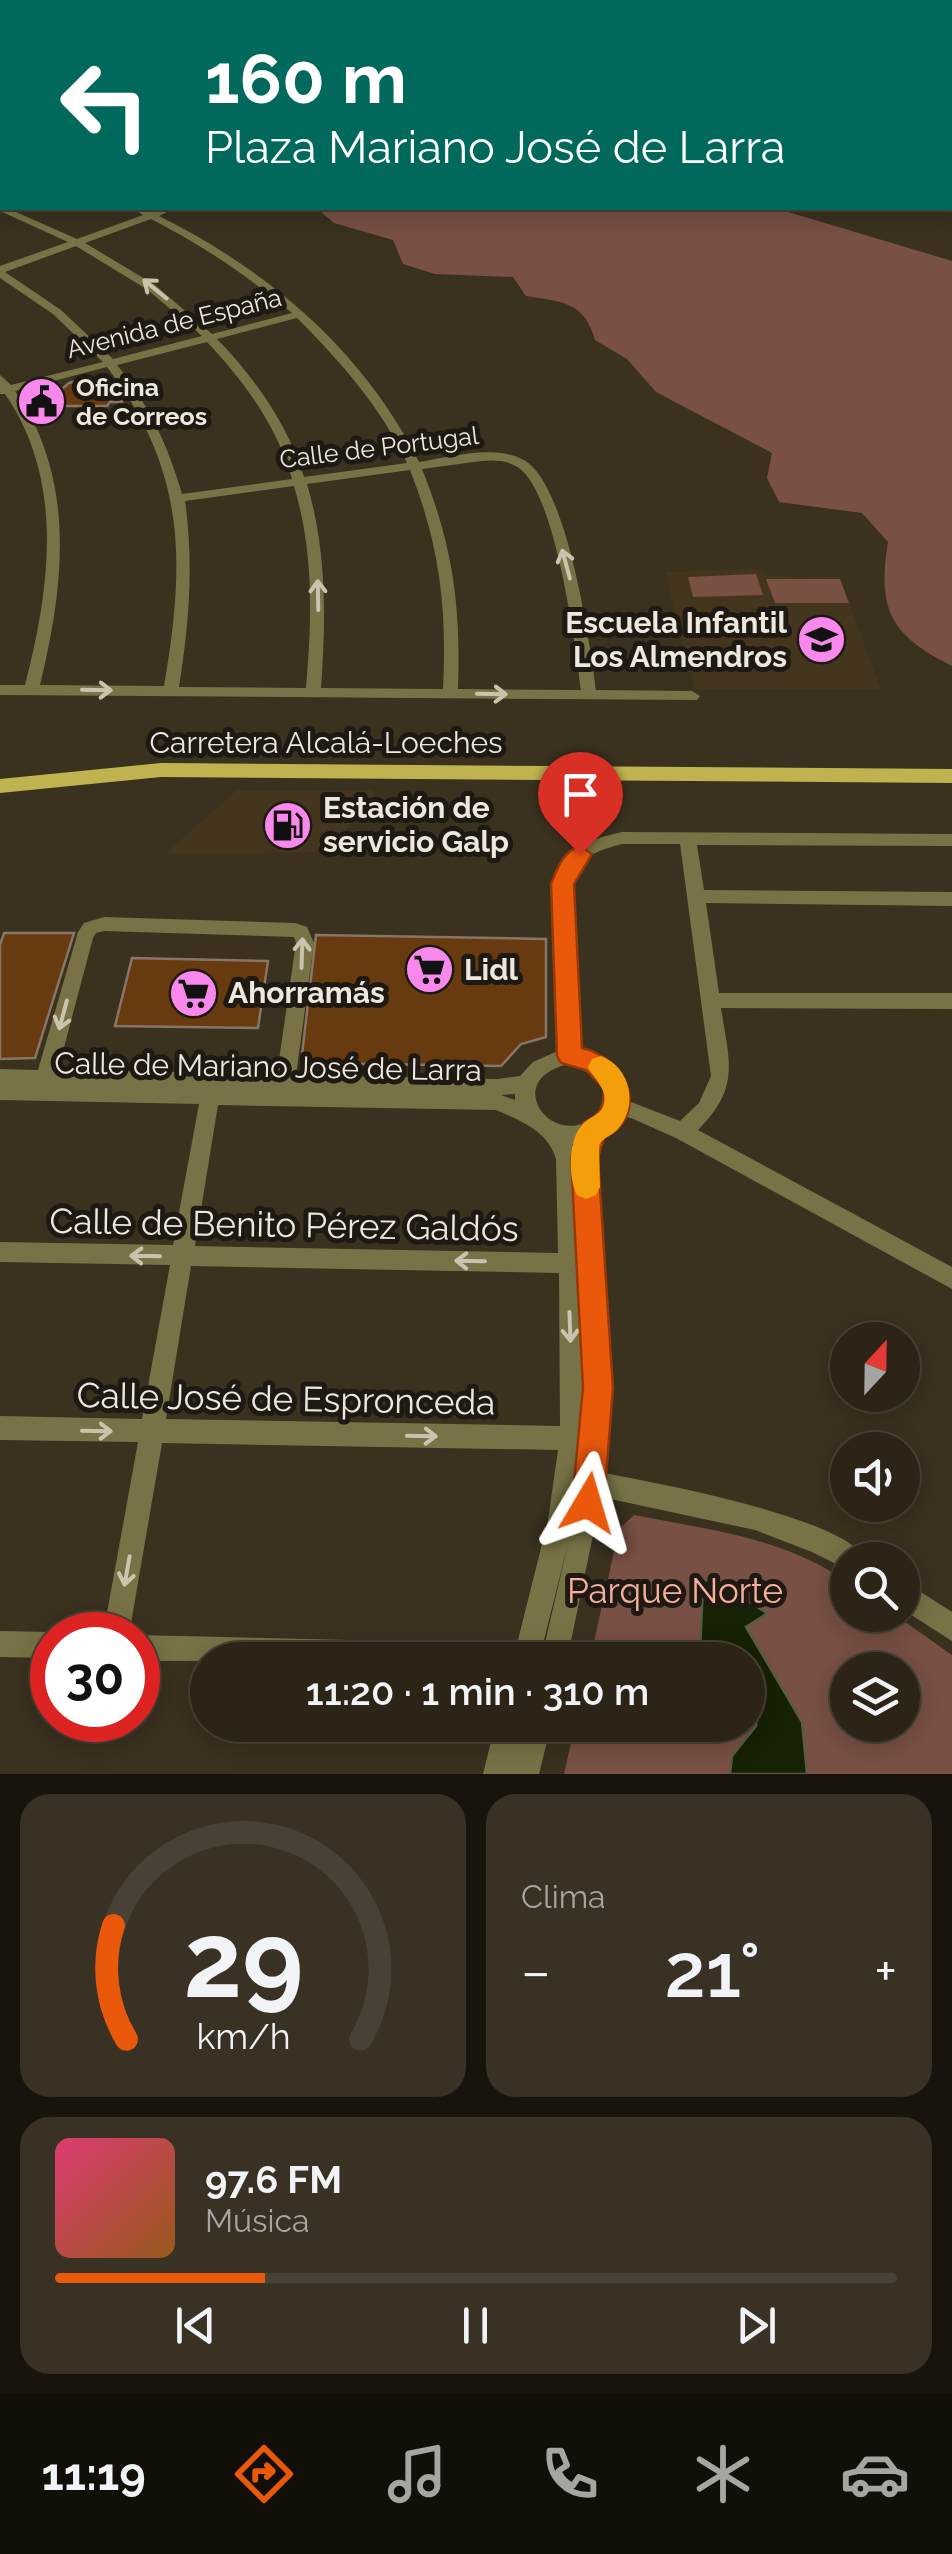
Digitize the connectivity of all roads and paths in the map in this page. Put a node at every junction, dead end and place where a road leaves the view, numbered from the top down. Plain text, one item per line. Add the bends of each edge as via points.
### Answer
1 (5, 210) edge
2 (142, 210) edge
3 (165, 210) edge
4 (152, 214) junction
5 (78, 242) junction
6 (0, 271) edge
7 (302, 314) junction
8 (211, 337) junction
9 (112, 362) junction
10 (3, 386) edge
11 (412, 466) junction
12 (300, 482) junction
13 (180, 498) junction
14 (0, 690) edge
15 (31, 690) junction
16 (171, 691) junction
17 (313, 692) junction
18 (450, 693) junction
19 (589, 694) junction
20 (692, 696) dead end
21 (952, 763) edge
22 (0, 772) edge
23 (952, 776) edge
24 (0, 786) edge
25 (688, 838) junction
26 (952, 840) edge
27 (696, 896) junction
28 (952, 899) edge
29 (712, 1000) junction
30 (952, 1001) edge
31 (570, 1056) junction
32 (0, 1077) edge
33 (46, 1078) junction
34 (285, 1084) junction
35 (526, 1084) junction
36 (0, 1092) edge
37 (210, 1096) junction
38 (618, 1107) junction
39 (541, 1123) junction
40 (593, 1131) junction
41 (683, 1132) junction
42 (0, 1252) edge
43 (182, 1256) junction
44 (568, 1263) junction
45 (952, 1279) edge
46 (0, 1428) edge
47 (151, 1432) junction
48 (570, 1438) junction
49 (579, 1481) junction
50 (830, 1547) edge
51 (920, 1606) edge
52 (120, 1612) edge
53 (952, 1628) edge
54 (543, 1642) edge
55 (0, 1644) edge
56 (30, 1645) edge
57 (160, 1649) edge
58 (190, 1649) edge
59 (505, 1742) edge
60 (533, 1742) edge
61 (497, 1774) edge
62 (525, 1774) edge

1 - 5 street
2 - 4 street
3 - 4 street
4 - 5 street
4 - 7 street via 230,256
5 - 6 street
8 -> 5 street via 133,272
6 - 9 street via 57,310
7 - 8 street, Avenida de España
7 - 11 street via 348,362
8 - 9 street, Avenida de España
8 - 12 street via 253,386
9 - 10 street, Avenida de España
9 - 13 street via 153,424
10 - 15 street via 38,437 53,497 57,566
11 - 12 street, Calle de Portugal
11 - 18 street via 448,577
19 -> 11 street, Calle de Portugal via 566,560 534,476 523,464 492,456
12 - 13 street, Calle de Portugal
17 -> 12 street via 318,586
13 - 16 street via 184,602
14 - 15 street
15 -> 16 street
16 - 17 street
17 - 18 street
18 -> 19 street
19 - 20 street
21 - 22 main road, Carretera Alcalá-Loeches via 164,757
23 - 24 main road, Carretera Alcalá-Loeches via 161,770
25 - 26 street
25 - 27 street
25 - 31 street via 600,843 570,867 563,884
27 - 28 street
27 - 29 street
29 - 30 street
29 - 41 street via 721,1076 706,1109
31 - 35 street via 536,1068
31 - 38 street via 606,1071 617,1088
32 - 33 street, Calle de Mariano José de Larra
33 - 34 street, Calle de Mariano José de Larra
34 -> 33 street via 305,943 290,928 90,928
34 - 35 street, Calle de Mariano José de Larra
35 - 39 street via 524,1095
36 - 37 street, Calle de Mariano José de Larra
37 - 39 street, Calle de Mariano José de Larra via 497,1102
37 - 43 street
38 - 40 street
38 - 41 street
39 - 40 street via 561,1134
39 - 44 street via 562,1142 566,1159
40 - 49 street via 584,1158 598,1388
41 - 45 street
43 -> 42 street, Calle de Benito Pérez Galdós
44 -> 43 street, Calle de Benito Pérez Galdós
43 - 47 street
44 -> 48 street
46 -> 47 street, Calle José de Espronceda
47 -> 48 street, Calle José de Espronceda
47 -> 52 street
48 - 49 street
49 - 50 street via 765,1518
49 - 54 street via 574,1578
51 - 53 street
55 - 56 street
57 - 58 street
59 - 61 street
60 - 62 street

